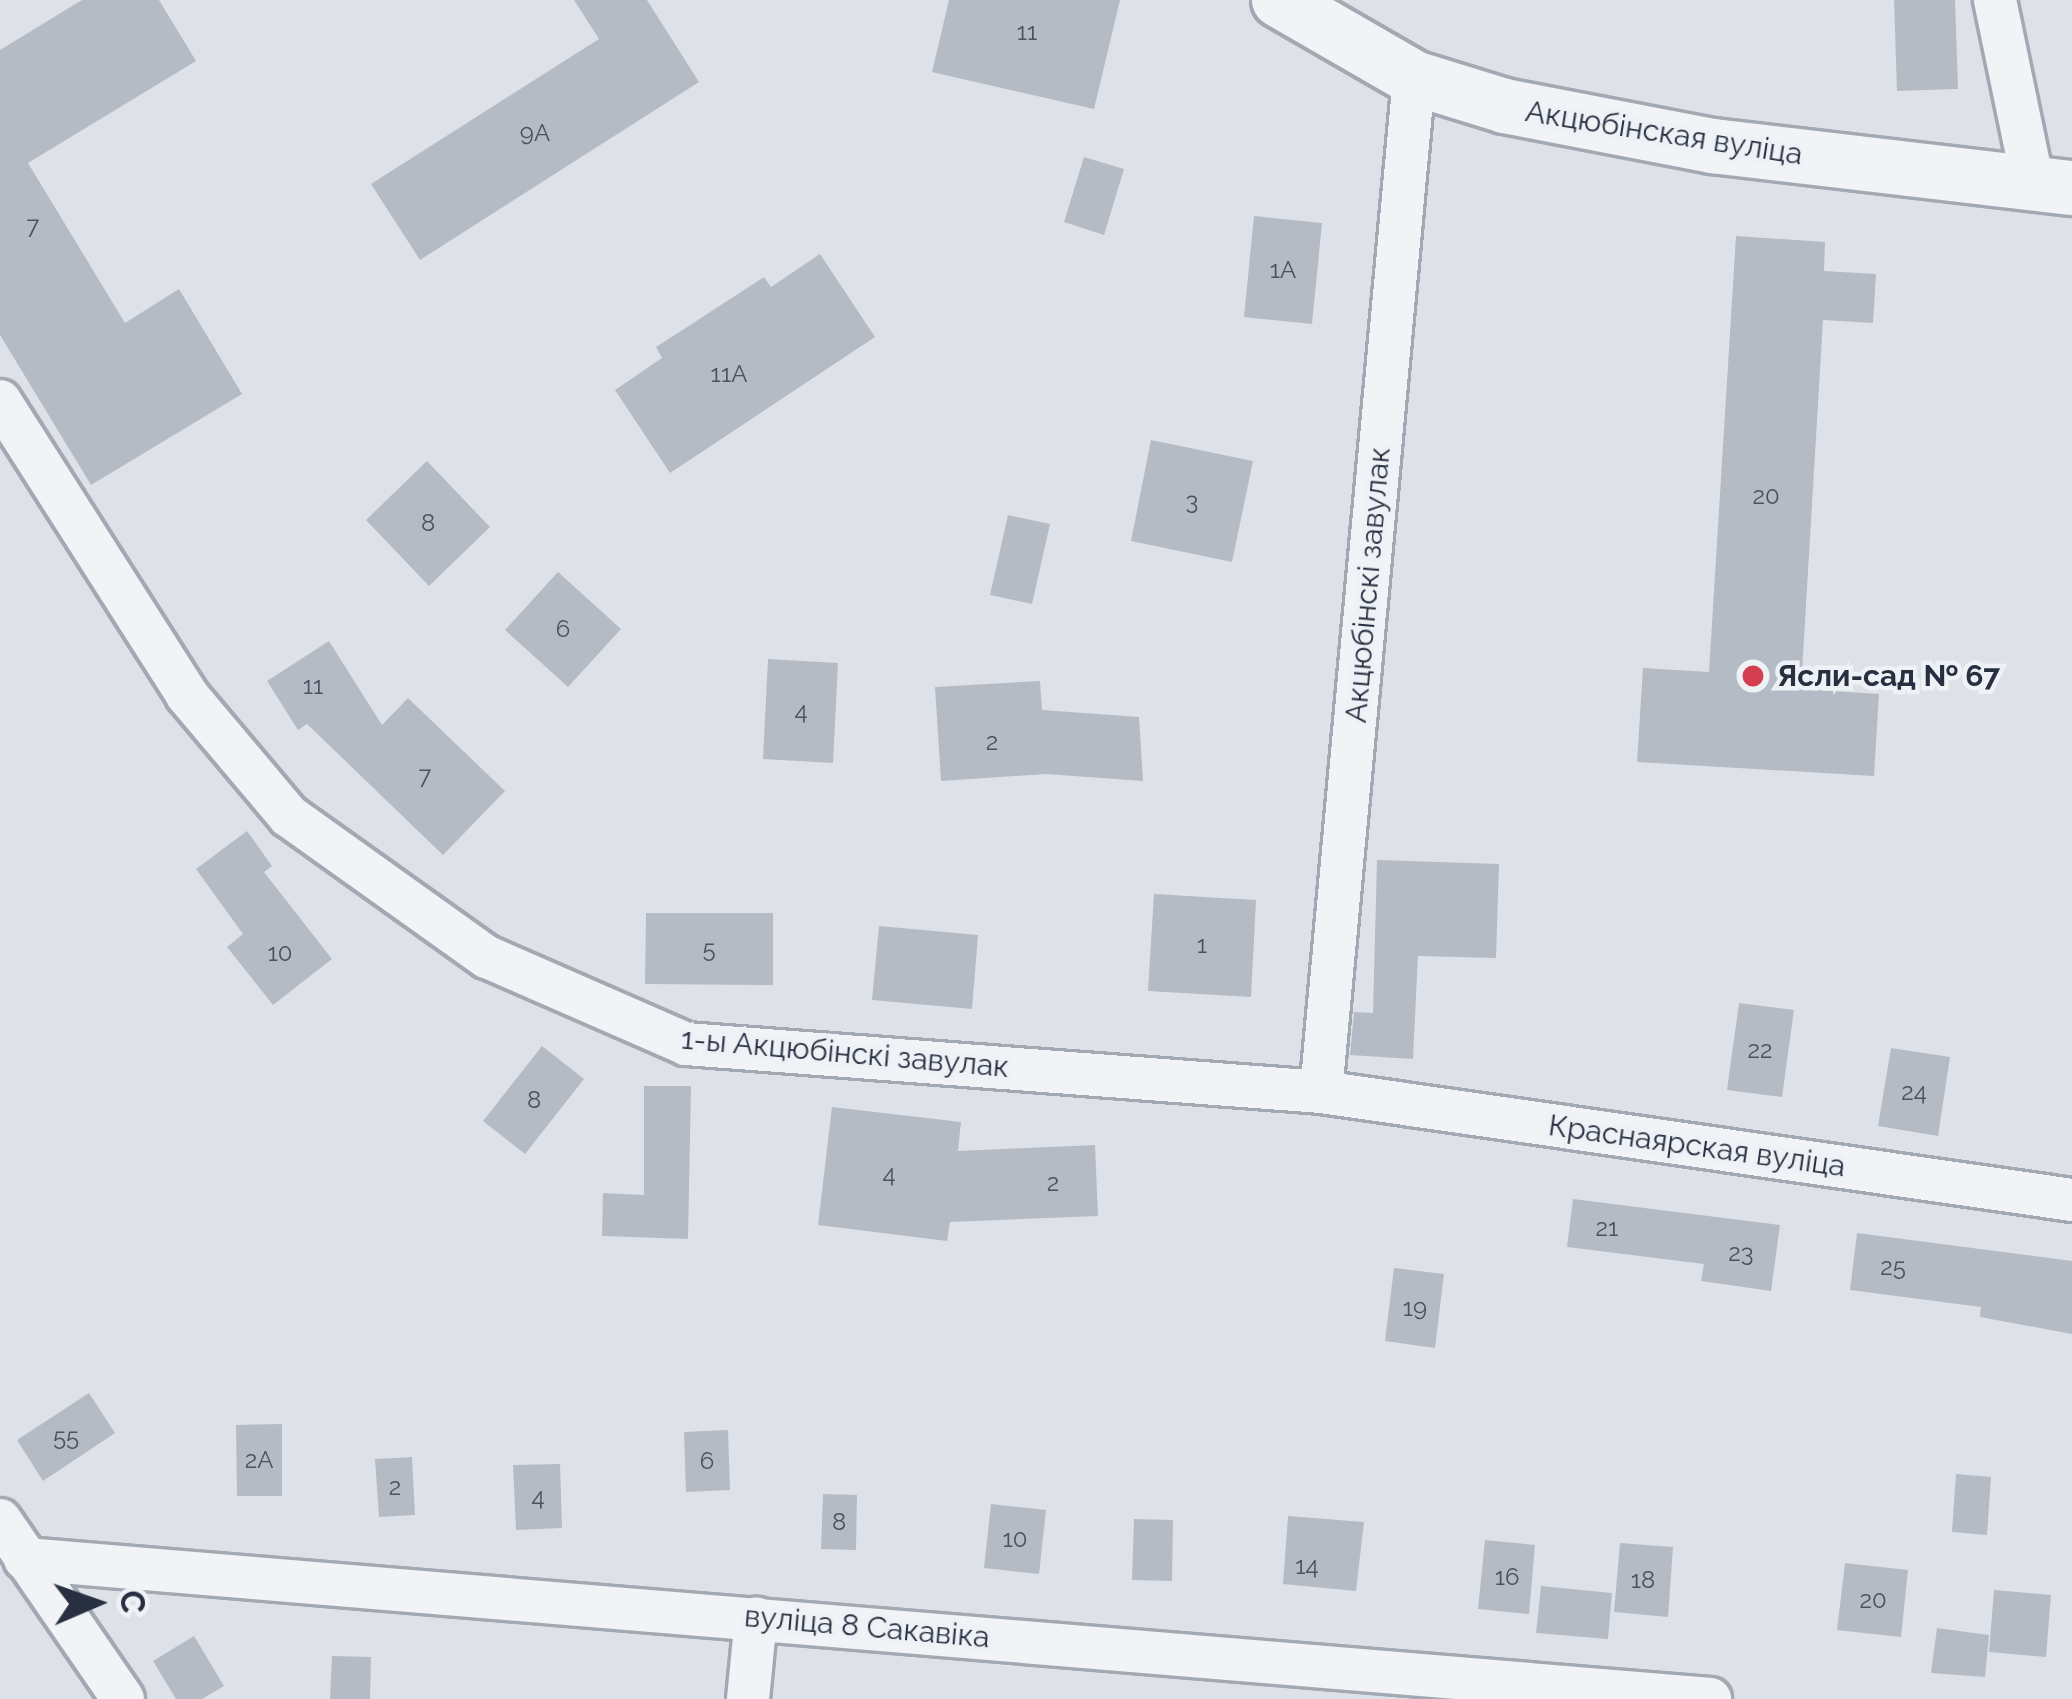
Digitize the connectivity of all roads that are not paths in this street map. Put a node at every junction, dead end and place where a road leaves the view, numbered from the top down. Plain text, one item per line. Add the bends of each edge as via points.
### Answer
1 (1279, 0) edge
2 (1995, 0) edge
3 (1414, 78) junction
4 (2052, 186) edge
5 (0, 401) edge
6 (1322, 1092) junction
7 (2072, 1200) edge
8 (0, 1520) edge
9 (25, 1559) junction
10 (756, 1618) junction
11 (1430, 1686) edge
12 (123, 1699) edge
13 (748, 1699) edge
14 (1709, 1699) edge

1 - 3 street, Акцюбінская вуліца
2 - 4 street
3 - 4 street, Акцюбінская вуліца via 1505,106 1713,146
3 - 6 street, Акцюбінскі завулак
5 - 6 street, 1-ы Акцюбінскі завулак via 187,695 289,816 487,957 686,1044
6 - 7 street, Краснаярская вуліца
8 - 9 street
9 - 10 street, вуліца 8 Сакавіка
9 - 12 street
10 - 11 street, вуліца 8 Сакавіка
10 - 13 street
11 - 14 street, вуліца 8 Сакавіка

